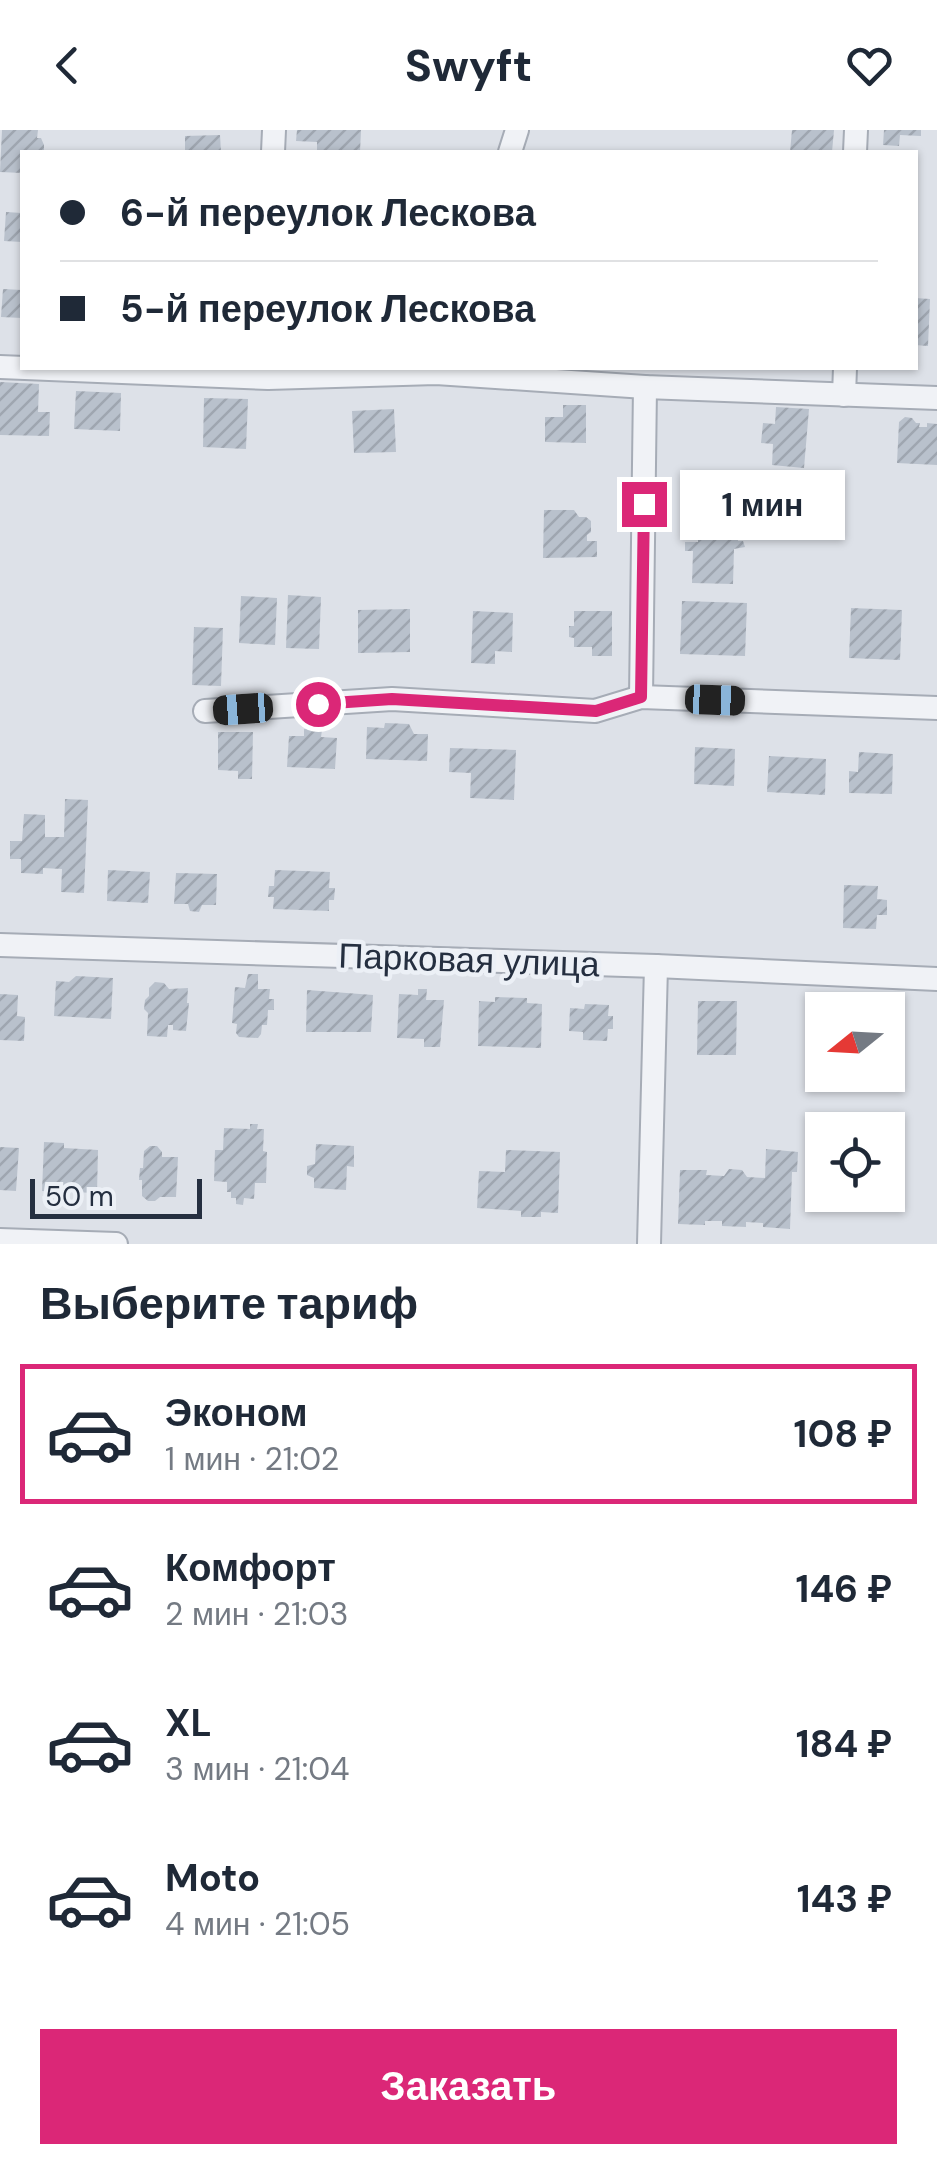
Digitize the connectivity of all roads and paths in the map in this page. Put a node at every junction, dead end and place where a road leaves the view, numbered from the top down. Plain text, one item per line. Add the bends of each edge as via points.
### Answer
1 (153, 370) edge
2 (437, 370) edge
3 (845, 370) edge
4 (268, 373) edge
5 (645, 387) junction
6 (844, 395) junction
7 (937, 398) edge
8 (641, 697) junction
9 (937, 708) edge
10 (206, 711) dead end
11 (0, 945) edge
12 (656, 966) junction
13 (937, 978) edge
14 (0, 1240) edge
15 (116, 1244) edge
16 (648, 1244) edge

1 - 4 street
2 - 4 street
2 - 5 street
3 - 6 street
5 - 6 street
5 - 8 street
6 - 7 street
8 - 9 street
8 - 10 street via 596,711 392,699
11 - 12 street, Парковая улица
12 - 13 street, Парковая улица
12 - 16 street
14 - 15 street

